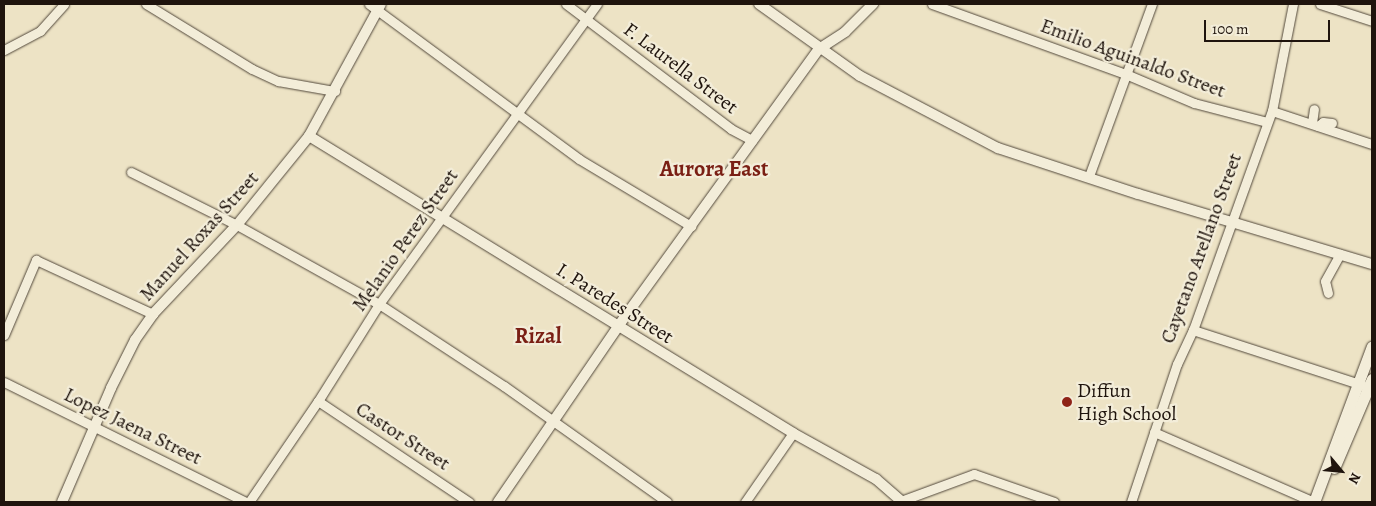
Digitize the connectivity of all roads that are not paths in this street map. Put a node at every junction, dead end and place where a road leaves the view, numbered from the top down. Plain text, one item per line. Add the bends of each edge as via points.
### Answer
1 (64, 4) edge
2 (146, 4) edge
3 (369, 4) edge
4 (566, 4) edge
5 (597, 4) edge
6 (760, 4) edge
7 (873, 4) edge
8 (932, 4) edge
9 (1152, 4) edge
10 (1293, 4) edge
11 (1320, 4) edge
12 (380, 7) edge
13 (587, 19) junction
14 (1372, 21) edge
15 (819, 49) junction
16 (4, 50) edge
17 (1128, 75) junction
18 (335, 91) junction
19 (1314, 109) dead end
20 (1272, 111) junction
21 (517, 113) junction
22 (1267, 122) junction
23 (1332, 123) dead end
24 (1315, 125) junction
25 (309, 136) junction
26 (752, 140) junction
27 (1372, 144) edge
28 (131, 172) dead end
29 (1089, 176) junction
30 (441, 217) junction
31 (1231, 222) junction
32 (236, 225) junction
33 (691, 226) junction
34 (1340, 254) junction
35 (1372, 264) edge
36 (1328, 293) dead end
37 (378, 304) junction
38 (153, 314) junction
39 (619, 325) junction
40 (1194, 330) junction
41 (4, 334) edge
42 (1372, 346) edge
43 (4, 382) edge
44 (1368, 384) edge
45 (318, 401) junction
46 (551, 422) junction
47 (95, 427) junction
48 (1154, 432) junction
49 (792, 433) junction
50 (62, 502) edge
51 (248, 502) edge
52 (469, 502) edge
53 (498, 502) edge
54 (666, 502) edge
55 (745, 502) edge
56 (900, 502) edge
57 (1054, 502) edge
58 (1131, 502) edge
59 (1314, 502) edge
60 (1321, 502) edge

1 - 16 street via 44,28
2 - 18 street via 252,69 278,81
3 - 12 street
4 - 13 street, F. Laurella Street
5 - 13 street, Melanio Perez Street
6 - 15 street
7 - 15 street via 845,32
8 - 17 street, Emilio Aguinaldo Street
9 - 17 street
10 - 20 street, Cayetano Arellano Street
11 - 14 street
12 - 18 street, Manuel Roxas Street
12 - 21 street
13 - 21 street, Melanio Perez Street
13 - 26 street, F. Laurella Street via 731,129
15 - 26 street
15 - 29 street via 860,76 998,148
17 - 22 street, Emilio Aguinaldo Street via 1194,103
17 - 29 street
18 - 25 street, Manuel Roxas Street
19 - 24 street
20 - 22 street, Cayetano Arellano Street
20 - 24 street
21 - 30 street, Melanio Perez Street
21 - 33 street via 579,159
22 - 31 street, Cayetano Arellano Street
23 - 24 street
24 - 27 street
25 - 30 street, I. Paredes Street
25 - 32 street, Manuel Roxas Street
26 - 33 street
28 - 32 street
29 - 31 street
30 - 37 street, Melanio Perez Street
30 - 39 street, I. Paredes Street
31 - 34 street
31 - 40 street, Cayetano Arellano Street
32 - 37 street
32 - 38 street, Manuel Roxas Street
33 - 39 street
34 - 35 street
34 - 36 street via 1325,281
37 - 45 street, Melanio Perez Street
37 - 46 street via 504,386
38 - 41 street via 36,260
38 - 47 street, Manuel Roxas Street via 115,380
39 - 46 street
39 - 49 street, I. Paredes Street
40 - 44 street
40 - 48 street, Cayetano Arellano Street via 1176,364
42 - 44 main road
43 - 47 street, Lopez Jaena Street
44 - 59 main road
44 - 60 main road
45 - 51 street, Melanio Perez Street
45 - 52 street, Castor Street
46 - 53 street
46 - 54 street
47 - 50 street, Manuel Roxas Street
47 - 51 street, Lopez Jaena Street
48 - 58 street, Cayetano Arellano Street
48 - 59 street
49 - 55 street
49 - 56 street, I. Paredes Street via 876,479
56 - 57 street via 974,474

